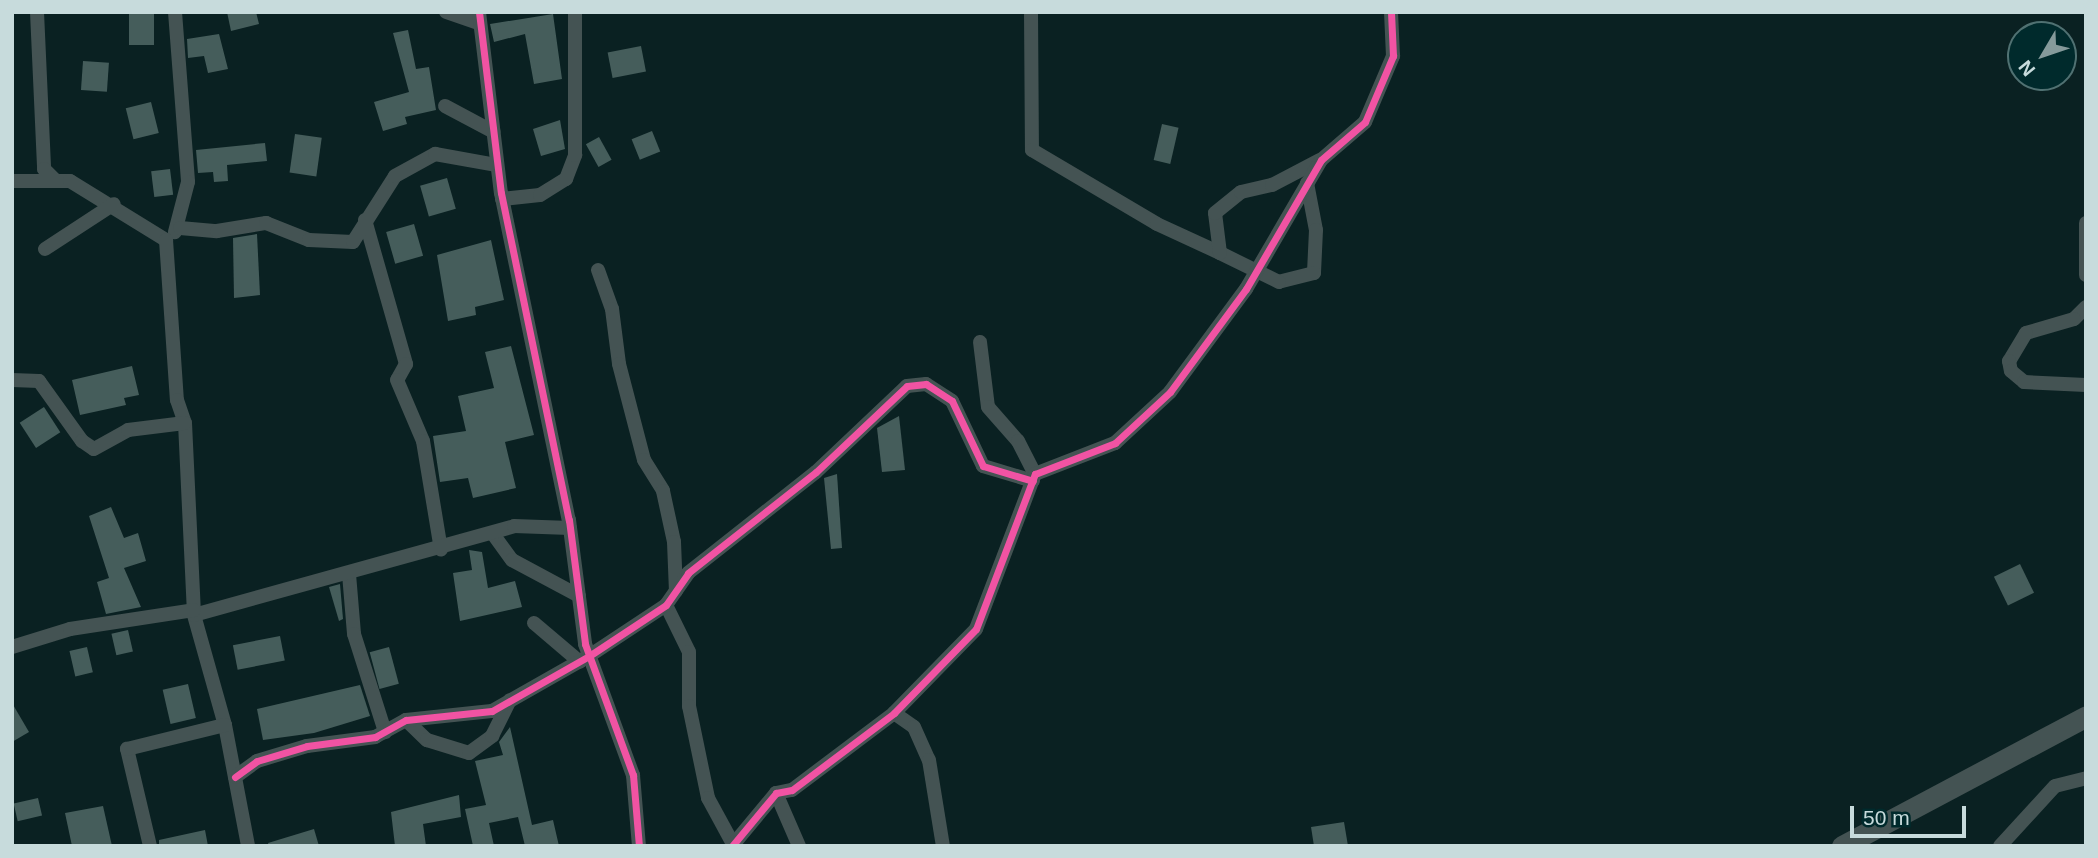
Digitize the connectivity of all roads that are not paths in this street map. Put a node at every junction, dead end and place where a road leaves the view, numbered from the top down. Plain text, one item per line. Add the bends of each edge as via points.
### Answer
1 (37, 12) edge
2 (175, 12) edge
3 (446, 12) edge
4 (575, 12) edge
5 (1031, 12) edge
6 (1391, 12) edge
7 (479, 18) edge
8 (445, 106) dead end
9 (494, 132) junction
10 (1321, 160) junction
11 (498, 165) junction
12 (55, 180) junction
13 (12, 181) edge
14 (1307, 184) junction
15 (502, 199) junction
16 (114, 204) junction
17 (365, 220) junction
18 (2086, 223) edge
19 (180, 228) junction
20 (166, 240) junction
21 (45, 249) dead end
22 (1220, 253) junction
23 (1257, 269) junction
24 (598, 270) dead end
25 (2086, 275) edge
26 (2086, 307) edge
27 (980, 342) dead end
28 (12, 380) edge
29 (2086, 385) edge
30 (185, 423) junction
31 (1034, 477) junction
32 (570, 528) junction
33 (493, 534) junction
34 (442, 550) junction
35 (349, 574) junction
36 (676, 591) junction
37 (579, 596) junction
38 (666, 605) junction
39 (194, 612) junction
40 (534, 623) dead end
41 (12, 647) edge
42 (584, 659) junction
43 (510, 701) junction
44 (894, 713) junction
45 (2086, 716) edge
46 (406, 720) junction
47 (225, 725) junction
48 (385, 732) junction
49 (235, 777) junction
50 (2086, 778) edge
51 (776, 793) junction
52 (732, 845) edge
53 (150, 846) edge
54 (248, 846) edge
55 (639, 846) edge
56 (799, 846) edge
57 (943, 846) edge
58 (1842, 846) edge
59 (2000, 846) edge

1 - 12 street via 44,169
2 - 19 street via 188,182
3 - 7 street
4 - 15 street via 575,155 566,179 540,195
5 - 22 street via 1032,150 1157,224
6 - 10 street via 1392,56 1365,122
7 - 9 street
8 - 9 street
9 - 11 street
10 - 14 street
10 - 22 street via 1272,185 1241,192 1215,213
11 - 15 street
11 - 17 street via 435,154 395,176
12 - 13 street
12 - 16 street via 70,181
14 - 23 street
14 - 23 street via 1317,230 1314,273 1279,282
15 - 32 street
16 - 20 street
16 - 21 street
17 - 19 street via 353,242 309,240 266,223 217,231
17 - 34 street via 406,364 397,380 423,441
18 - 25 street
19 - 20 street
20 - 30 street via 177,400
22 - 23 street
23 - 31 street via 1170,392 1115,443
24 - 36 street via 612,309 619,364 644,460 663,491 674,542
26 - 29 street via 2074,319 2026,334 2009,361 2011,371 2024,382
27 - 31 street via 988,407 1018,441
28 - 30 street via 39,381 82,442 94,449 128,430
30 - 39 street
31 - 36 street via 983,466 951,401 926,384 907,386 816,472 688,573
31 - 44 street via 976,629
32 - 33 street via 514,526
32 - 37 street
33 - 34 street
33 - 37 street via 512,560
34 - 35 street
35 - 39 street
35 - 48 street via 354,634
36 - 38 street
37 - 42 street
38 - 42 street
38 - 52 street via 689,652 689,706 708,798
39 - 41 street via 70,629
39 - 47 street
40 - 42 street
42 - 43 street
42 - 55 street via 633,775
43 - 46 street via 492,711 449,719
43 - 46 street via 492,736 469,753 427,740
44 - 51 street via 792,790
44 - 57 street via 914,727 929,760
45 - 58 street
46 - 48 street
47 - 49 street
47 - 53 street via 127,749
48 - 49 street via 307,746 257,761
49 - 54 street
50 - 59 street via 2055,786
51 - 52 street
51 - 56 street

